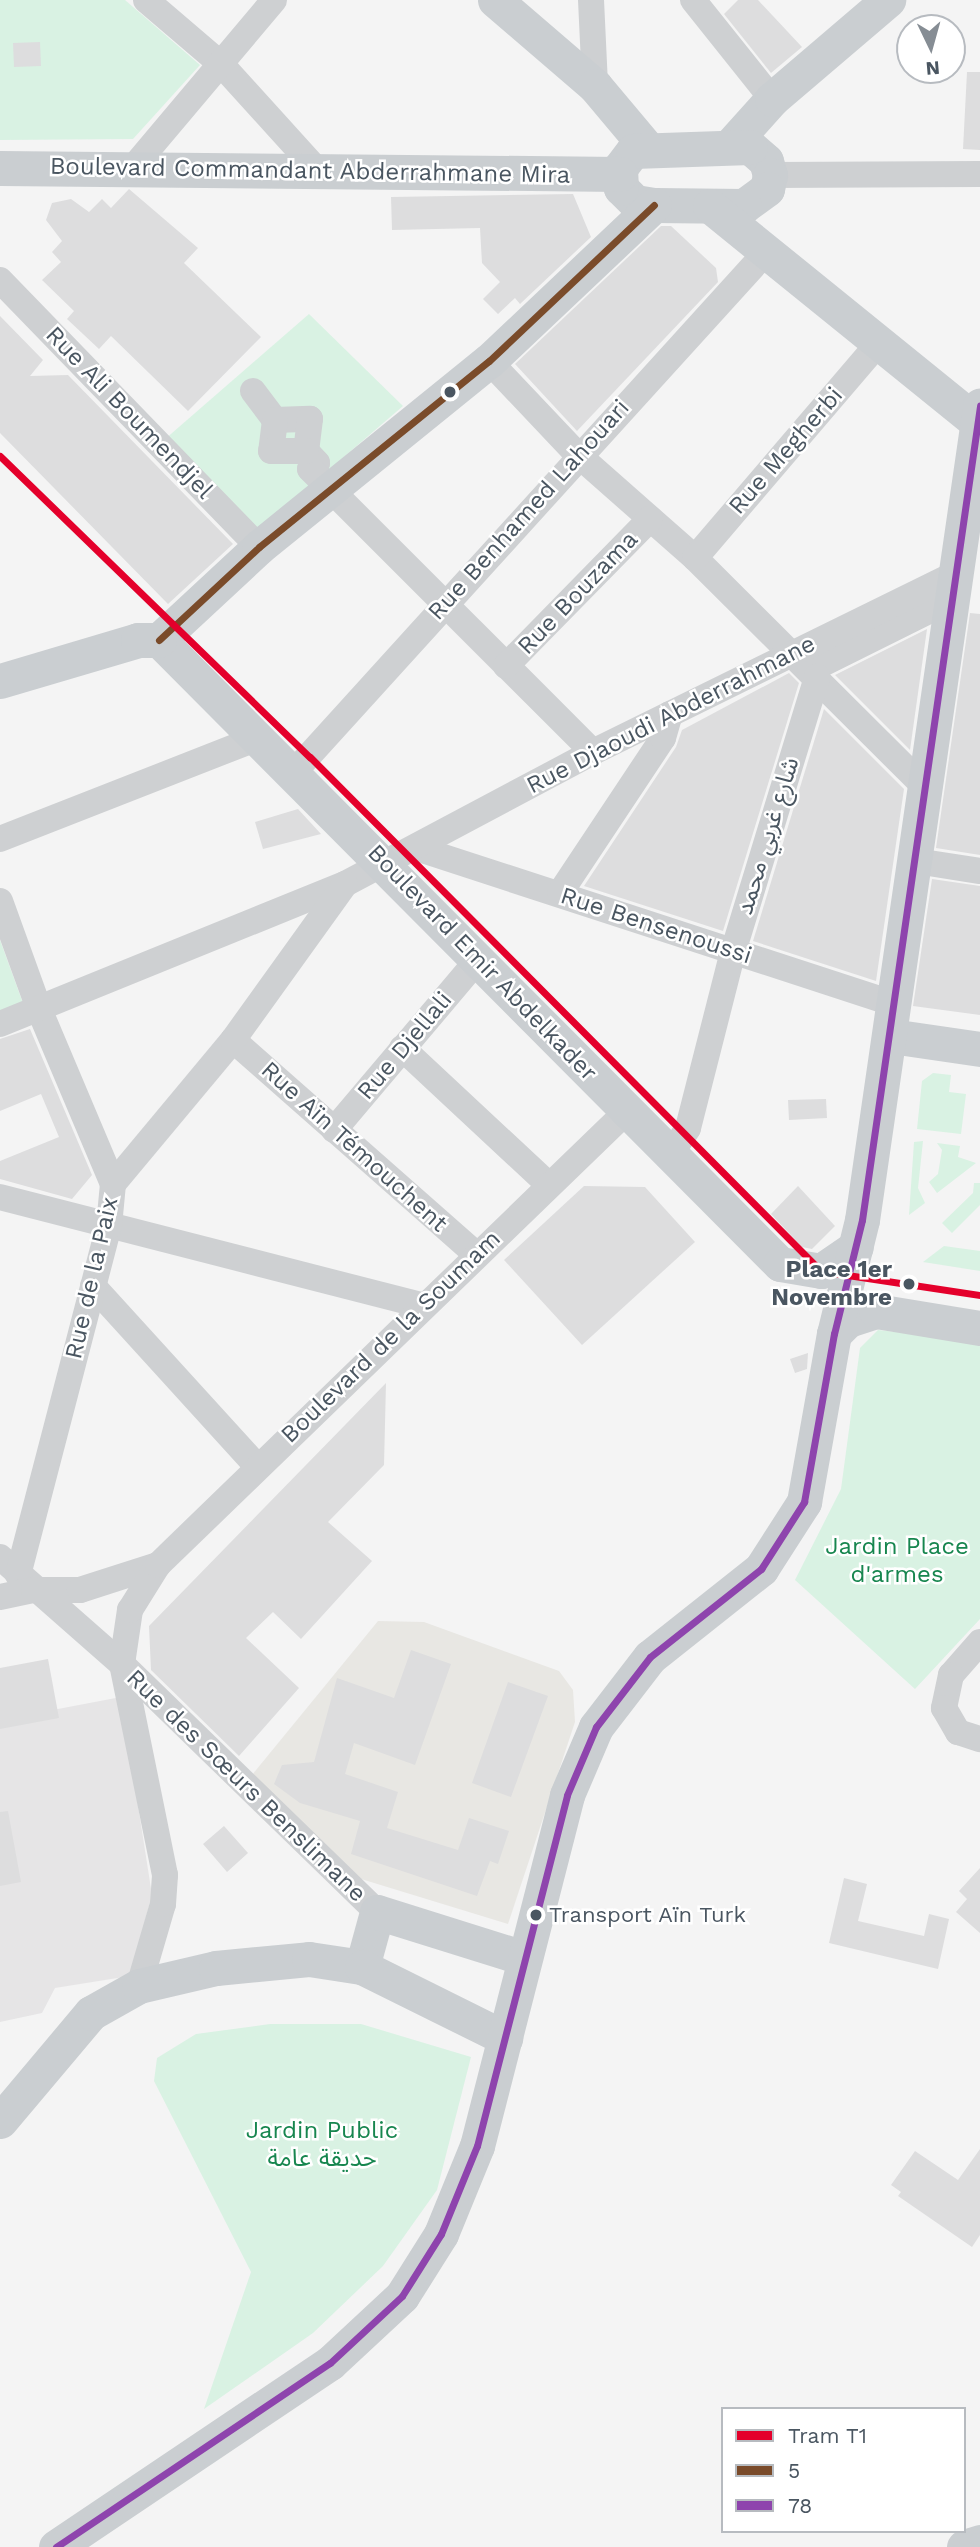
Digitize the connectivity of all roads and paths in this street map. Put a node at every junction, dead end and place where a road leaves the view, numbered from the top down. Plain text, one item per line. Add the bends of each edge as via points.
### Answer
1 (146, 0) edge
2 (274, 0) edge
3 (495, 0) edge
4 (590, 0) edge
5 (888, 0) edge
6 (694, 1) edge
7 (221, 64) junction
8 (595, 86) junction
9 (772, 99) junction
10 (729, 147) junction
11 (647, 148) junction
12 (0, 169) edge
13 (131, 170) junction
14 (318, 171) junction
15 (620, 174) junction
16 (980, 174) edge
17 (770, 175) junction
18 (654, 205) junction
19 (710, 206) junction
20 (767, 251) junction
21 (0, 280) edge
22 (877, 345) junction
23 (489, 361) junction
24 (253, 391) dead end
25 (979, 418) edge
26 (577, 454) junction
27 (330, 489) junction
28 (650, 519) junction
29 (259, 547) junction
30 (695, 558) junction
31 (957, 585) junction
32 (443, 605) junction
33 (159, 640) junction
34 (506, 666) junction
35 (807, 666) junction
36 (0, 681) edge
37 (670, 714) junction
38 (260, 737) junction
39 (593, 752) junction
40 (295, 771) junction
41 (926, 788) junction
42 (0, 839) edge
43 (416, 848) junction
44 (916, 861) junction
45 (386, 864) junction
46 (980, 871) edge
47 (345, 884) junction
48 (560, 893) junction
49 (0, 901) edge
50 (733, 952) junction
51 (476, 962) junction
52 (38, 1009) junction
53 (893, 1020) junction
54 (0, 1024) edge
55 (233, 1040) junction
56 (402, 1048) junction
57 (980, 1049) edge
58 (626, 1111) junction
59 (334, 1130) junction
60 (670, 1154) junction
61 (113, 1184) junction
62 (549, 1185) junction
63 (0, 1197) edge
64 (109, 1226) junction
65 (856, 1247) junction
66 (476, 1254) junction
67 (93, 1286) junction
68 (421, 1305) junction
69 (980, 1328) edge
70 (834, 1334) junction
71 (257, 1466) junction
72 (158, 1565) junction
73 (17, 1574) edge
74 (0, 1597) edge
75 (980, 1642) edge
76 (122, 1664) junction
77 (980, 1739) edge
78 (377, 1912) junction
79 (524, 1958) junction
80 (362, 1967) junction
81 (139, 1986) junction
82 (505, 2038) junction
83 (0, 2121) edge
84 (980, 2542) edge
85 (56, 2547) edge
86 (964, 2547) edge

1 - 7 street
2 - 7 street
3 - 8 main road
4 - 8 street
5 - 9 main road
6 - 9 street
7 - 13 street
7 - 14 street
8 - 11 main road
9 - 10 main road
10 - 11 main road
10 - 17 main road via 760,153
11 - 15 main road via 624,159
12 - 13 main road, Boulevard Commandant Abderrahmane Mira
13 - 14 main road, Boulevard Commandant Abderrahmane Mira
14 - 15 main road, Boulevard Commandant Abderrahmane Mira
15 - 18 main road via 626,196
16 - 17 street
17 - 19 main road via 757,201
18 - 19 main road
18 - 23 main road
19 - 20 main road
20 - 22 main road
20 - 26 street, Rue Benhamed Lahouari
21 - 29 street, Rue Ali Boumendjel
22 - 25 main road
22 - 30 street, Rue Megherbi
23 - 26 street
23 - 27 main road
24 - 27 street via 275,419 310,419 306,451 317,463 310,469
25 - 31 main road
26 - 28 street
26 - 32 street, Rue Benhamed Lahouari
27 - 29 main road
27 - 32 street
28 - 30 street
28 - 34 street, Rue Bouzama
29 - 33 main road
30 - 35 street
31 - 35 street, Rue Djaoudi Abderrahmane
31 - 41 main road
32 - 34 street
32 - 40 street, Rue Benhamed Lahouari
33 - 36 main road via 138,640
33 - 38 main road, Boulevard Emir Abdelkader
34 - 39 street
35 - 37 street, Rue Djaoudi Abderrahmane
35 - 41 street
35 - 50 street, شارع غربي محمد
37 - 39 street, Rue Djaoudi Abderrahmane
37 - 48 street via 663,738
38 - 40 main road, Boulevard Emir Abdelkader
38 - 42 street
39 - 43 street, Rue Djaoudi Abderrahmane
40 - 45 main road, Boulevard Emir Abdelkader
41 - 44 main road
43 - 45 street, Rue Djaoudi Abderrahmane
43 - 48 street, Rue Bensenoussi
44 - 46 street
44 - 53 main road
45 - 47 street
45 - 51 main road, Boulevard Emir Abdelkader
47 - 52 street
47 - 55 street, Rue de la Paix
48 - 50 street, Rue Bensenoussi
49 - 52 street
50 - 53 street, Rue Bensenoussi
50 - 60 street, شارع غربي محمد via 688,1128
51 - 56 street, Rue Djellali
51 - 58 main road, Boulevard Emir Abdelkader
52 - 54 street
52 - 61 street
53 - 57 main road
53 - 65 main road
55 - 59 street, Rue Aïn Témouchent
55 - 61 street, Rue de la Paix
56 - 59 street, Rue Djellali
56 - 62 street
58 - 60 main road, Boulevard Emir Abdelkader
58 - 62 street, Boulevard de la Soumam
59 - 66 street, Rue Aïn Témouchent
60 - 65 main road, Boulevard Emir Abdelkader via 780,1264 811,1272 831,1267
61 - 64 street, Rue de la Paix
62 - 66 street, Boulevard de la Soumam
63 - 64 street
64 - 67 street, Rue de la Paix
64 - 68 street
65 - 70 main road
66 - 68 street, Boulevard de la Soumam
67 - 71 street
67 - 73 street, Rue de la Paix
68 - 71 street, Boulevard de la Soumam
69 - 70 main road via 896,1313 860,1314
70 - 79 main road via 817,1455 793,1526 738,1592 650,1657 612,1700 567,1795
71 - 72 street, Boulevard de la Soumam
72 - 73 street via 80,1590
72 - 76 street via 130,1610
73 - 74 street
73 - 76 street, Rue des Sœurs Benslimane
75 - 77 street via 951,1675 944,1708 958,1732
76 - 78 street, Rue des Sœurs Benslimane
76 - 81 street via 166,1875 163,1904
78 - 79 main road, Rue des Sœurs Benslimane
78 - 80 main road
79 - 82 main road
80 - 81 main road via 309,1959 267,1961
80 - 82 main road
81 - 83 main road via 91,2013
82 - 85 main road via 458,2198 402,2296 330,2363
84 - 86 main road

